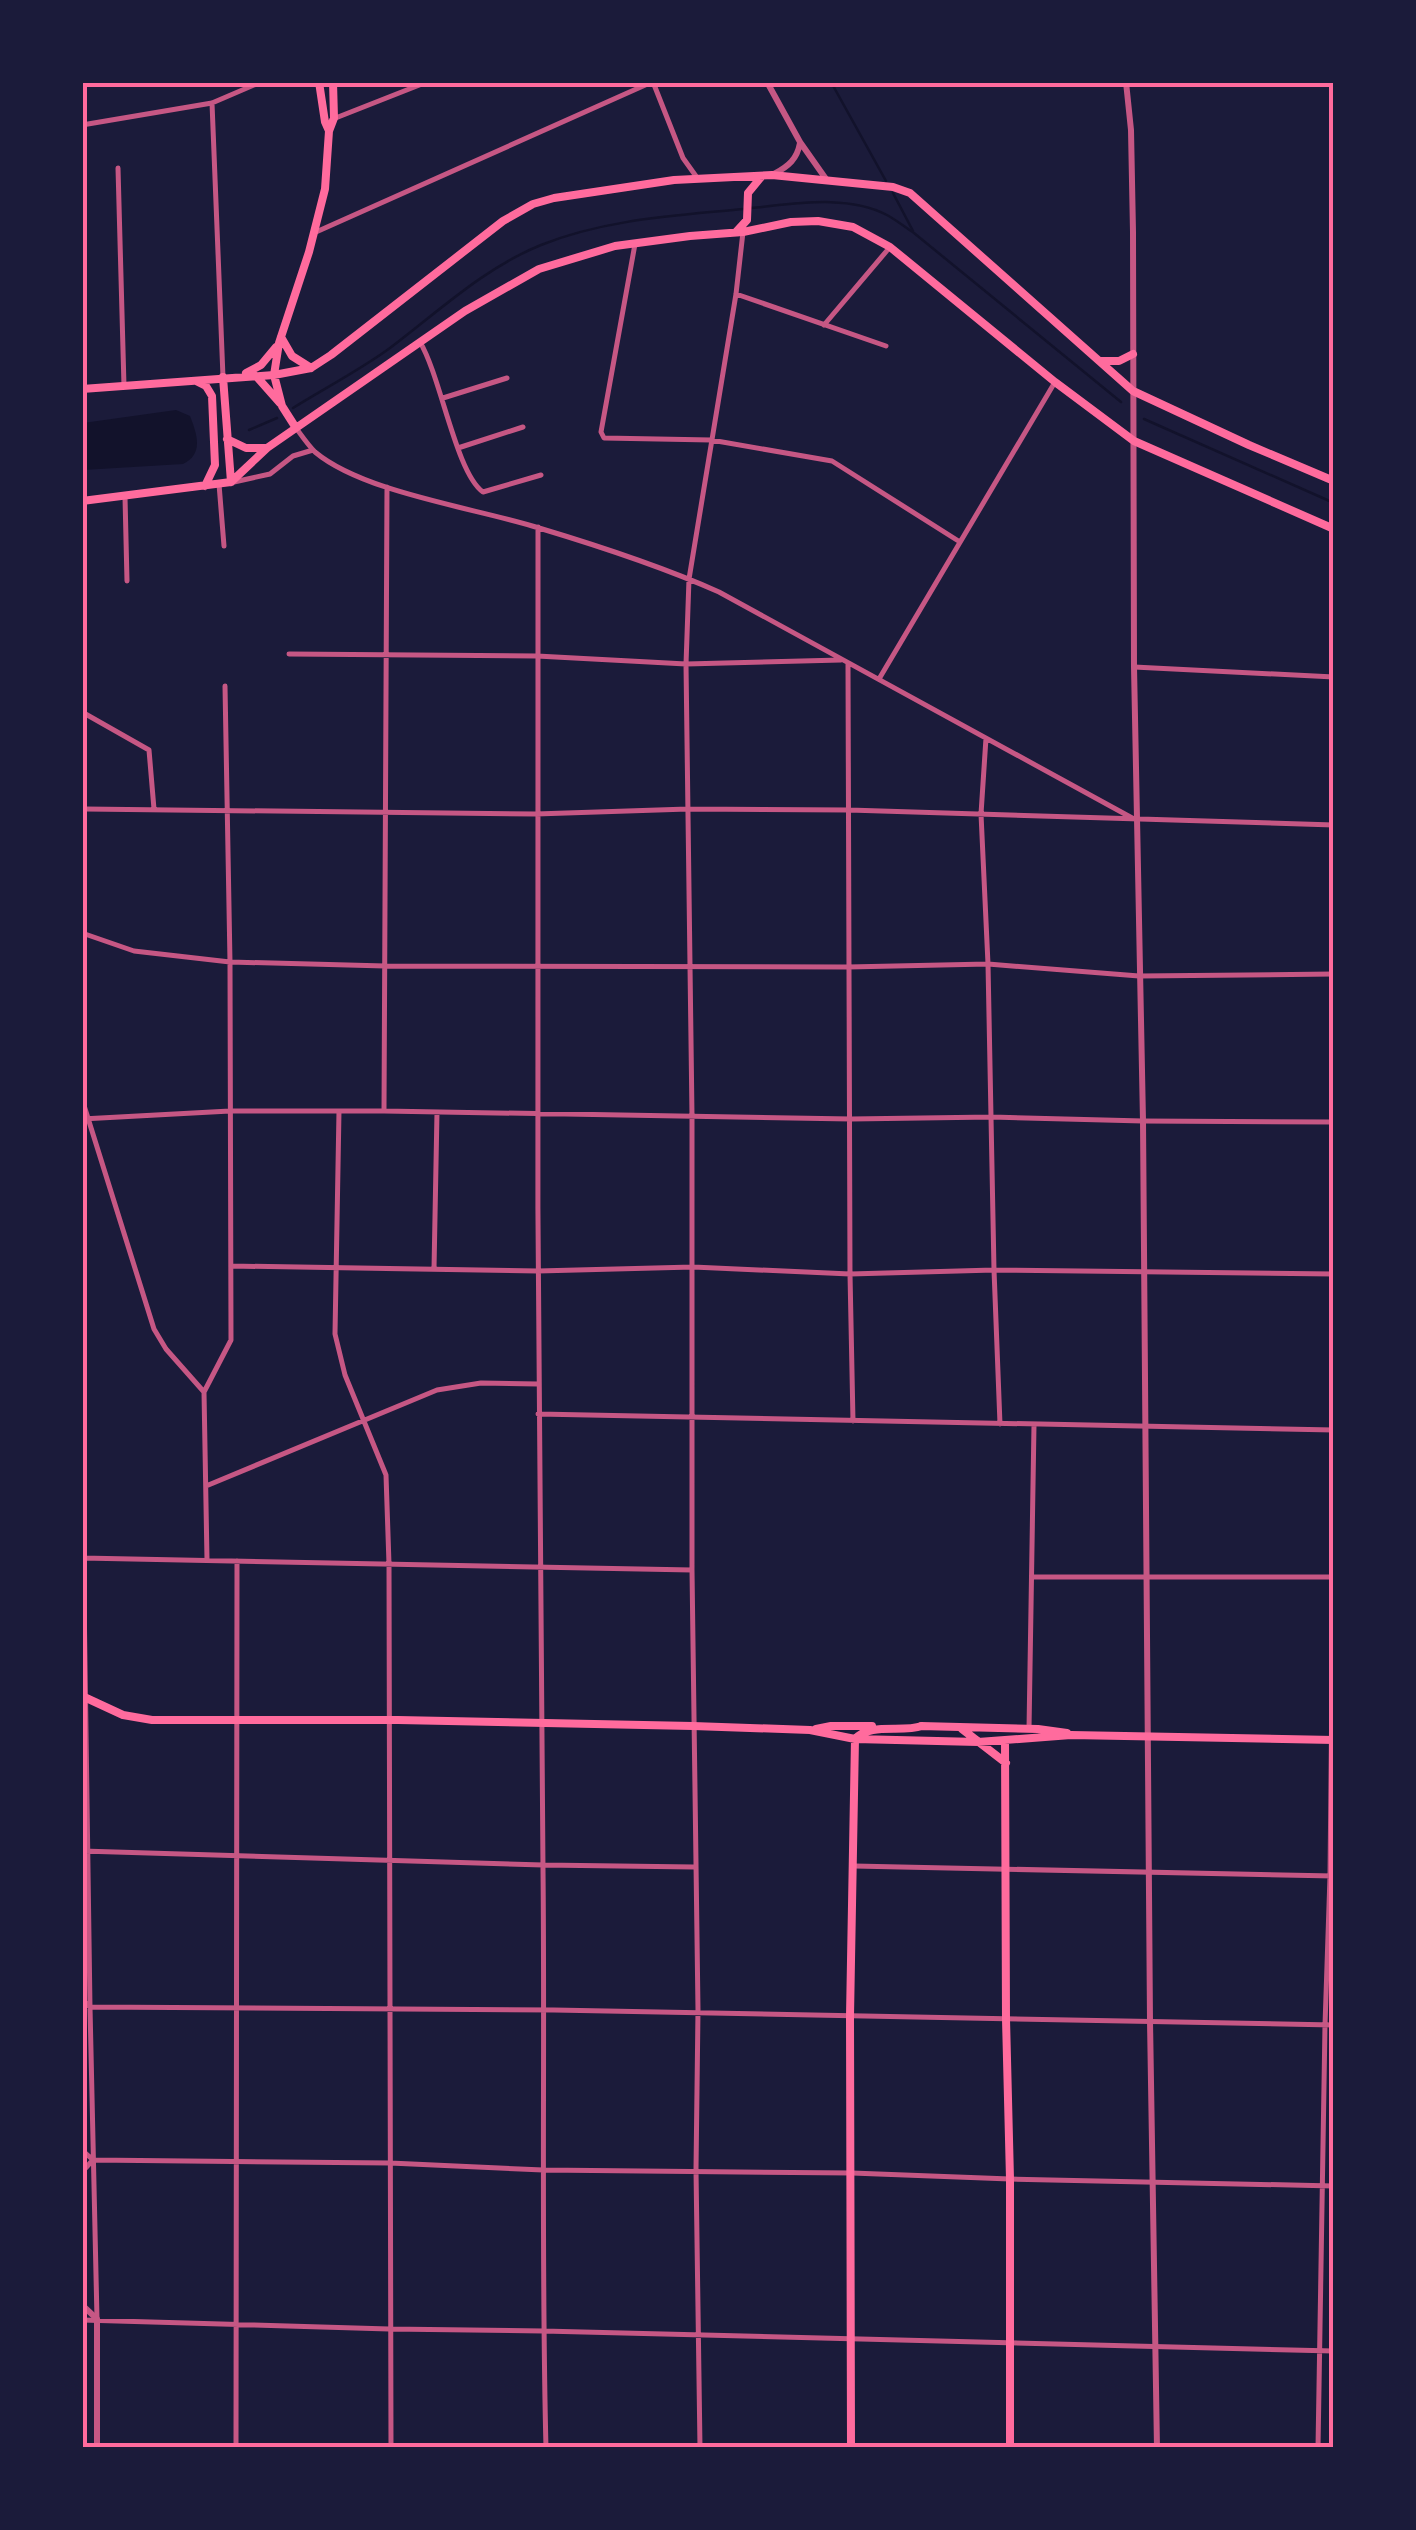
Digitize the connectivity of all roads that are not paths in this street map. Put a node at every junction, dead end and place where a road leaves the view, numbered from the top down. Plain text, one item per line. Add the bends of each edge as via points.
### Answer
1 (261, 82) edge
2 (318, 82) edge
3 (334, 82) edge
4 (427, 82) edge
5 (652, 82) edge
6 (766, 82) edge
7 (1126, 82) edge
8 (212, 103) junction
9 (330, 124) junction
10 (82, 125) edge
11 (800, 142) junction
12 (683, 158) junction
13 (118, 168) dead end
14 (677, 174) junction
15 (767, 176) junction
16 (736, 177) junction
17 (698, 179) junction
18 (826, 180) junction
19 (748, 194) junction
20 (747, 218) junction
21 (758, 228) junction
22 (740, 232) junction
23 (314, 233) junction
24 (635, 244) junction
25 (890, 246) junction
26 (736, 294) junction
27 (824, 325) junction
28 (280, 340) junction
29 (420, 342) junction
30 (886, 346) dead end
31 (1134, 354) junction
32 (1100, 361) junction
33 (311, 368) junction
34 (255, 374) junction
35 (274, 374) junction
36 (241, 376) junction
37 (223, 377) junction
38 (507, 378) dead end
39 (195, 380) junction
40 (1055, 382) junction
41 (124, 386) junction
42 (82, 389) edge
43 (1134, 391) junction
44 (443, 398) junction
45 (282, 406) junction
46 (523, 426) dead end
47 (296, 428) junction
48 (227, 439) junction
49 (711, 440) junction
50 (1134, 441) junction
51 (266, 448) junction
52 (458, 448) junction
53 (313, 450) junction
54 (542, 475) dead end
55 (1334, 481) edge
56 (231, 482) junction
57 (220, 484) junction
58 (205, 486) junction
59 (387, 487) junction
60 (125, 496) junction
61 (82, 501) edge
62 (538, 528) junction
63 (1334, 529) edge
64 (960, 542) junction
65 (224, 546) dead end
66 (690, 579) junction
67 (128, 581) dead end
68 (289, 654) dead end
69 (386, 656) junction
70 (537, 656) junction
71 (845, 661) junction
72 (686, 664) junction
73 (1134, 667) junction
74 (1334, 677) edge
75 (879, 679) junction
76 (225, 686) dead end
77 (82, 712) edge
78 (986, 738) junction
79 (85, 809) dead end
80 (154, 809) junction
81 (688, 809) junction
82 (226, 810) junction
83 (849, 810) junction
84 (386, 812) junction
85 (536, 814) junction
86 (981, 814) junction
87 (1136, 820) junction
88 (1334, 826) edge
89 (82, 933) edge
90 (230, 962) junction
91 (988, 964) junction
92 (538, 965) junction
93 (690, 965) junction
94 (385, 966) junction
95 (848, 966) junction
96 (1334, 974) edge
97 (1139, 976) junction
98 (82, 1099) edge
99 (230, 1111) junction
100 (339, 1111) junction
101 (384, 1111) junction
102 (437, 1112) junction
103 (538, 1114) junction
104 (692, 1116) junction
105 (992, 1117) junction
106 (85, 1118) edge
107 (851, 1119) junction
108 (1143, 1121) junction
109 (1334, 1122) edge
110 (231, 1266) junction
111 (693, 1267) junction
112 (336, 1268) junction
113 (434, 1269) junction
114 (994, 1270) junction
115 (538, 1271) junction
116 (1142, 1273) junction
117 (850, 1274) junction
118 (1334, 1274) edge
119 (538, 1384) junction
120 (204, 1392) junction
121 (538, 1414) junction
122 (692, 1418) junction
123 (365, 1420) junction
124 (853, 1421) junction
125 (1000, 1424) junction
126 (1034, 1426) junction
127 (1145, 1428) junction
128 (1334, 1430) edge
129 (82, 1456) edge
130 (206, 1486) junction
131 (1334, 1486) edge
132 (83, 1558) edge
133 (207, 1560) junction
134 (237, 1561) junction
135 (389, 1564) junction
136 (539, 1567) junction
137 (692, 1570) junction
138 (1031, 1577) junction
139 (1146, 1577) junction
140 (1333, 1577) edge
141 (84, 1697) edge
142 (237, 1720) junction
143 (389, 1720) junction
144 (540, 1724) junction
145 (693, 1726) junction
146 (922, 1726) junction
147 (960, 1728) junction
148 (1029, 1729) junction
149 (810, 1730) junction
150 (1071, 1735) junction
151 (1149, 1736) junction
152 (855, 1739) junction
153 (1016, 1739) junction
154 (1005, 1740) junction
155 (1332, 1740) edge
156 (978, 1742) junction
157 (1006, 1763) junction
158 (86, 1852) edge
159 (236, 1855) junction
160 (388, 1860) junction
161 (542, 1865) junction
162 (854, 1866) junction
163 (694, 1867) junction
164 (1006, 1869) junction
165 (1149, 1873) junction
166 (1332, 1876) edge
167 (86, 1882) edge
168 (82, 2000) edge
169 (90, 2007) junction
170 (235, 2008) junction
171 (390, 2010) junction
172 (544, 2010) junction
173 (698, 2013) junction
174 (850, 2016) junction
175 (1006, 2019) junction
176 (1150, 2022) junction
177 (1325, 2025) junction
178 (1334, 2025) edge
179 (82, 2150) edge
180 (93, 2160) junction
181 (237, 2162) junction
182 (390, 2163) junction
183 (543, 2170) junction
184 (696, 2170) junction
185 (82, 2172) edge
186 (852, 2173) junction
187 (1010, 2179) junction
188 (1153, 2181) junction
189 (1324, 2186) junction
190 (1334, 2186) edge
191 (82, 2305) edge
192 (97, 2319) junction
193 (82, 2320) edge
194 (235, 2324) junction
195 (390, 2330) junction
196 (543, 2331) junction
197 (700, 2335) junction
198 (850, 2339) junction
199 (1008, 2343) junction
200 (1155, 2347) junction
201 (1319, 2351) junction
202 (1334, 2351) edge
203 (97, 2448) edge
204 (236, 2448) edge
205 (391, 2448) edge
206 (546, 2448) edge
207 (700, 2448) edge
208 (851, 2448) edge
209 (1010, 2448) edge
210 (1156, 2448) edge
211 (1318, 2448) edge

1 - 8 street
2 - 9 main road
3 - 9 main road
4 - 9 street
5 - 12 street
5 - 23 street
6 - 11 street
7 - 31 street
8 - 10 street
8 - 37 street
9 - 23 main road
11 - 15 street via 792,162
11 - 18 street
12 - 14 street
12 - 17 street
13 - 41 street
14 - 17 main road
14 - 33 main road via 516,213
15 - 16 main road
15 - 18 main road
15 - 19 main road
16 - 17 main road
16 - 19 main road
18 - 32 main road via 910,194
19 - 20 main road
20 - 21 main road
20 - 22 main road
21 - 22 main road
21 - 25 main road via 838,223
22 - 24 main road
22 - 26 street
23 - 28 main road
24 - 29 main road via 539,269
24 - 49 street via 604,438
25 - 27 street
25 - 40 main road
26 - 27 street
26 - 49 street
27 - 30 street
28 - 33 main road
28 - 35 main road
28 - 36 main road via 261,365
29 - 44 street
29 - 47 main road
31 - 32 main road
31 - 43 street
32 - 43 main road
33 - 35 main road
34 - 35 main road
34 - 36 main road
34 - 45 main road
35 - 45 main road
36 - 37 main road
37 - 39 main road
37 - 48 main road
38 - 44 street
39 - 41 main road
39 - 58 main road via 212,396 215,465
40 - 50 main road
40 - 64 street
41 - 42 main road
43 - 50 street
43 - 55 main road
44 - 52 street
45 - 47 main road
46 - 52 street
47 - 51 main road
47 - 53 street
48 - 51 main road
48 - 56 main road
49 - 64 street via 832,461
49 - 66 street
50 - 63 main road
50 - 73 street
51 - 56 main road
52 - 54 street via 472,483 483,492
53 - 56 street via 270,474
53 - 59 street
56 - 57 main road
57 - 58 main road
57 - 65 street
58 - 60 main road
59 - 62 street
59 - 69 street
60 - 61 main road
60 - 67 street
62 - 66 street
62 - 70 street
64 - 75 street
66 - 71 street
66 - 72 street
68 - 69 street
69 - 70 street
69 - 84 street
70 - 72 street
70 - 85 street
71 - 72 street
71 - 75 street
71 - 83 street
72 - 81 street
73 - 74 street
73 - 87 street
75 - 78 street
76 - 82 street
77 - 80 street via 149,750
78 - 86 street
78 - 87 street
79 - 80 street
80 - 82 street
81 - 83 street
81 - 85 street
81 - 93 street
82 - 84 street
82 - 90 street
83 - 86 street
83 - 95 street
84 - 85 street
84 - 94 street
85 - 92 street
86 - 87 street
86 - 91 street
87 - 88 street
87 - 97 street
89 - 90 street via 134,952
90 - 94 street
90 - 99 street
91 - 95 street
91 - 97 street
91 - 105 street
92 - 93 street
92 - 94 street
92 - 103 street
93 - 95 street
93 - 104 street
94 - 101 street
95 - 107 street
96 - 97 street
97 - 108 street
98 - 106 street
99 - 100 street
99 - 106 street
99 - 110 street
100 - 101 street
100 - 112 street
101 - 102 street
102 - 103 street
102 - 113 street
103 - 104 street
103 - 115 street
104 - 107 street
104 - 111 street
105 - 107 street
105 - 108 street
105 - 114 street
106 - 120 street via 154,1328
107 - 117 street
108 - 109 street
108 - 116 street
110 - 112 street
110 - 120 street via 231,1340
111 - 115 street
111 - 117 street
111 - 122 street
112 - 113 street
112 - 123 street via 335,1334
113 - 115 street
114 - 116 street
114 - 117 street
114 - 125 street
115 - 119 street
116 - 118 street
116 - 127 street
117 - 124 street
119 - 121 street
119 - 123 street via 437,1390
120 - 130 street
121 - 122 street
121 - 136 street
122 - 124 street
122 - 137 street
123 - 130 street
123 - 135 street via 386,1475
124 - 125 street
125 - 126 street
126 - 127 street
126 - 138 street
127 - 128 street
127 - 139 street
129 - 132 street
130 - 133 street
131 - 140 street
132 - 133 street
132 - 141 street
133 - 134 street
134 - 135 street
134 - 142 street
135 - 136 street
135 - 143 street
136 - 137 street
136 - 144 street
137 - 145 street
138 - 139 street
138 - 148 street
139 - 140 street
139 - 151 street
140 - 155 street
141 - 142 main road via 138,1718
141 - 158 street
142 - 143 main road
142 - 159 street
143 - 144 main road
143 - 160 street
144 - 145 main road
144 - 161 street
145 - 149 main road
145 - 163 street
146 - 147 main road
146 - 149 main road
146 - 152 main road via 866,1731
147 - 148 main road
147 - 156 main road
148 - 150 main road
148 - 153 main road
149 - 152 main road
150 - 151 main road
150 - 153 main road
151 - 155 main road
151 - 165 street
152 - 156 main road
152 - 162 main road
153 - 154 main road
154 - 156 main road
154 - 157 main road
155 - 166 street
156 - 157 main road
157 - 164 main road
158 - 159 street
158 - 167 street
159 - 160 street
159 - 170 street
160 - 161 street
160 - 171 street
161 - 163 street
161 - 172 street
162 - 164 street
162 - 174 main road
163 - 173 street
164 - 165 street
164 - 175 main road
165 - 166 street
165 - 176 street
166 - 177 street
167 - 169 street
168 - 169 street
169 - 170 street
169 - 180 street
170 - 171 street
170 - 181 street
171 - 172 street
171 - 182 street
172 - 173 street
172 - 183 street
173 - 174 street
173 - 184 street
174 - 175 street
174 - 186 main road
175 - 176 street
175 - 187 main road
176 - 177 street
176 - 188 street
177 - 178 street
177 - 189 street
179 - 180 street
180 - 181 street
180 - 185 street
180 - 192 street
181 - 182 street
181 - 194 street
182 - 183 street
182 - 195 street
183 - 184 street
183 - 196 street
184 - 186 street
184 - 197 street
186 - 187 street
186 - 198 main road
187 - 188 street
187 - 199 main road
188 - 189 street
188 - 200 street
189 - 190 street
189 - 201 street
191 - 192 street
192 - 193 street
192 - 194 street
192 - 203 street
194 - 195 street
194 - 204 street
195 - 196 street
195 - 205 street
196 - 197 street
196 - 206 street
197 - 198 street
197 - 207 street
198 - 199 street
198 - 208 main road
199 - 200 street
199 - 209 main road
200 - 201 street
200 - 210 street
201 - 202 street
201 - 211 street

